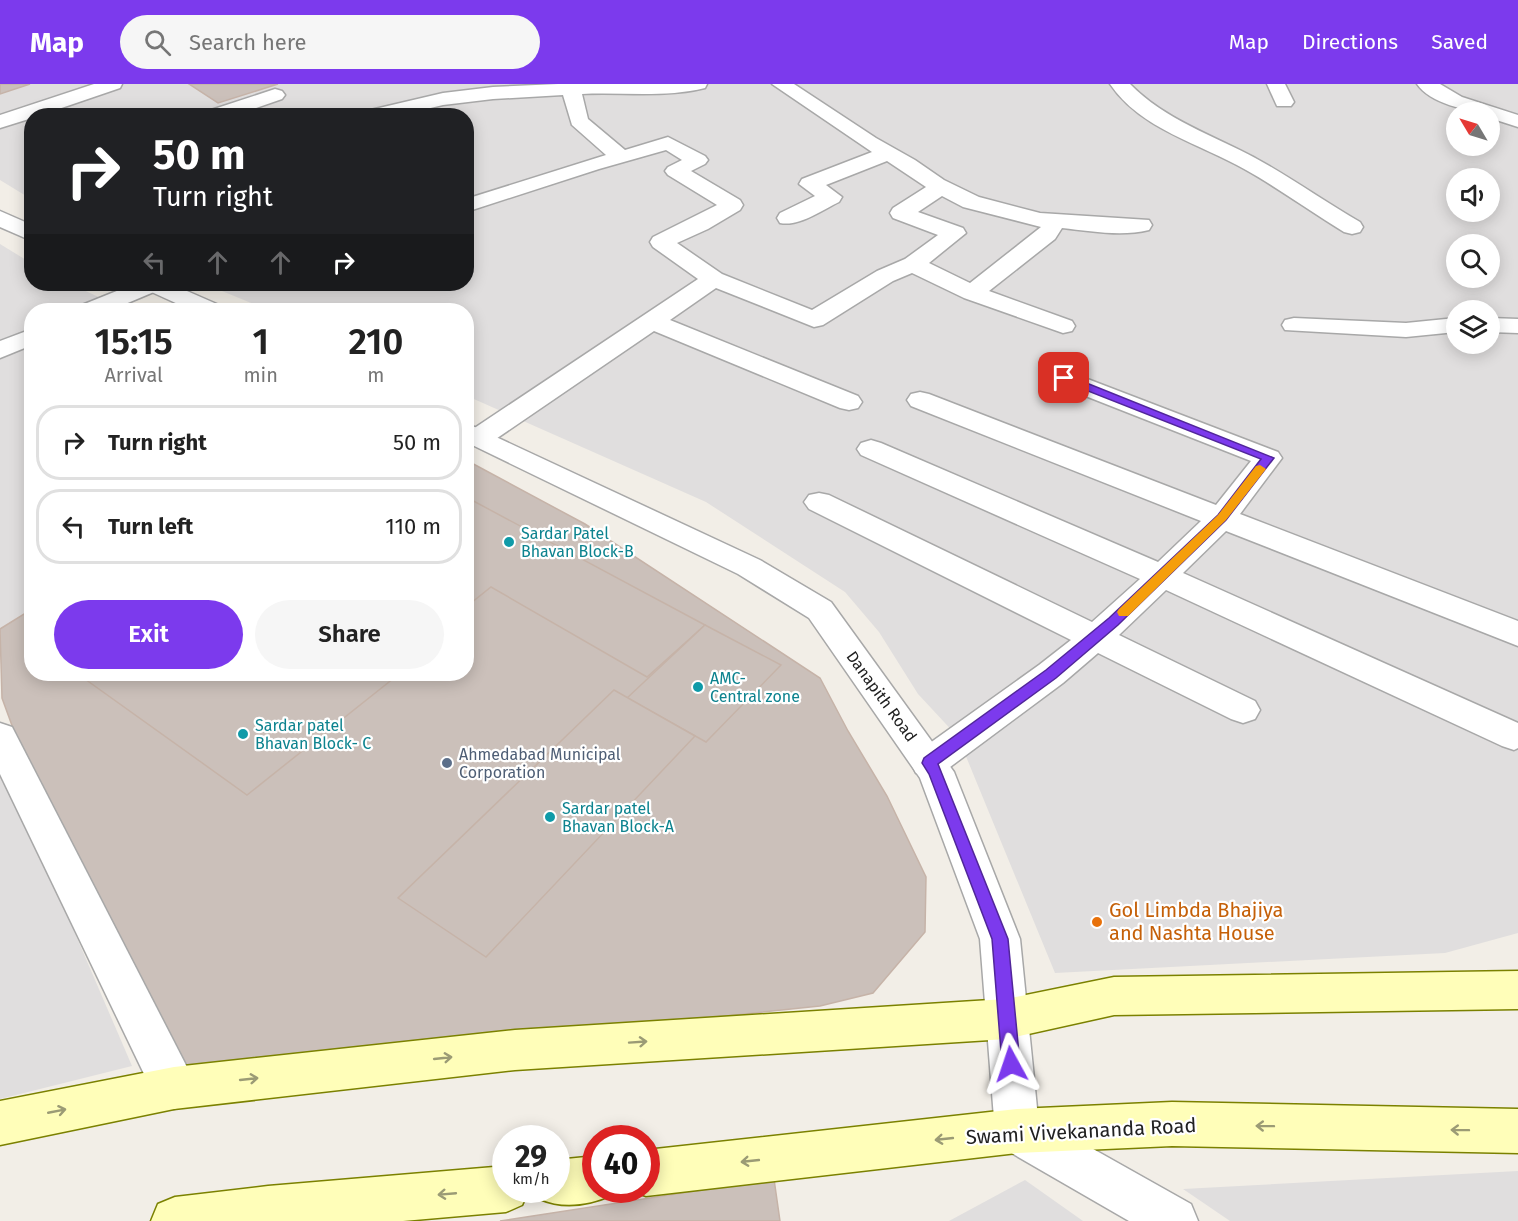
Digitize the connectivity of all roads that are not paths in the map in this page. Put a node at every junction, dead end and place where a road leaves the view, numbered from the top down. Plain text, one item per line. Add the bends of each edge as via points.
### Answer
1 (113, 84) edge
2 (698, 84) edge
3 (781, 84) edge
4 (1119, 84) edge
5 (1276, 84) edge
6 (1426, 84) edge
7 (608, 86) edge
8 (571, 88) junction
9 (275, 95) dead end
10 (1284, 102) dead end
11 (42, 108) edge
12 (236, 108) edge
13 (404, 108) edge
14 (24, 114) edge
15 (1518, 121) edge
16 (0, 122) edge
17 (889, 153) junction
18 (622, 158) junction
19 (941, 187) junction
20 (474, 203) edge
21 (0, 218) edge
22 (788, 218) dead end
23 (1056, 221) junction
24 (1141, 225) dead end
25 (1352, 227) dead end
26 (24, 230) edge
27 (913, 264) junction
28 (714, 279) junction
29 (136, 291) edge
30 (168, 291) edge
31 (972, 293) junction
32 (108, 303) edge
33 (195, 303) edge
34 (652, 321) junction
35 (1294, 325) dead end
36 (1500, 325) edge
37 (1064, 326) dead end
38 (1446, 326) edge
39 (1518, 326) edge
40 (24, 340) edge
41 (0, 350) edge
42 (1064, 378) dead end
43 (920, 400) dead end
44 (849, 402) dead end
45 (474, 433) edge
46 (474, 434) edge
47 (871, 449) dead end
48 (819, 502) dead end
49 (1222, 518) junction
50 (1162, 576) junction
51 (1518, 634) edge
52 (1096, 637) junction
53 (1244, 710) dead end
54 (1515, 735) dead end
55 (0, 737) edge
56 (929, 763) junction
57 (1518, 990) edge
58 (1006, 1020) junction
59 (174, 1088) junction
60 (0, 1123) edge
61 (1017, 1131) junction
62 (1518, 1131) edge
63 (660, 1171) edge
64 (492, 1191) edge
65 (268, 1215) edge
66 (175, 1221) edge
67 (1174, 1221) edge

1 - 11 street
2 - 7 street
3 - 17 street
4 - 25 street via 1137,104 1249,162
5 - 10 street
6 - 15 street via 1455,101
7 - 8 street
8 - 13 street via 443,99
8 - 18 street via 579,121
9 - 12 street
14 - 16 street
17 - 19 street
17 - 22 street via 810,184 831,197
18 - 20 street
18 - 28 street via 668,143 698,160 675,171 732,205 661,242
19 - 23 street via 998,210
19 - 27 street via 901,213 955,233
21 - 26 street
23 - 24 street
23 - 31 street via 1047,234
27 - 28 street via 885,276 814,320
27 - 31 street
28 - 34 street
29 - 32 street
30 - 33 street
31 - 37 street
34 - 44 street
34 - 45 street
35 - 38 street via 1406,330
36 - 39 street
40 - 41 street
42 - 49 street via 1268,458
43 - 49 street
46 - 56 street, Danapith Road via 749,567 820,610
47 - 50 street
48 - 52 street
49 - 50 street
49 - 51 street
50 - 52 street
50 - 54 street
52 - 53 street
52 - 56 street
55 - 59 street
56 - 58 street, Danapith Road via 936,772 1000,939
57 - 58 main road via 1114,996
59 -> 58 main road via 515,1050
58 - 61 street, Danapith Road
60 -> 59 main road
62 -> 61 main road, Swami Vivekananda Road via 1172,1124
61 -> 63 main road, Swami Vivekananda Road
61 - 67 street
64 -> 65 main road
65 - 66 main road

